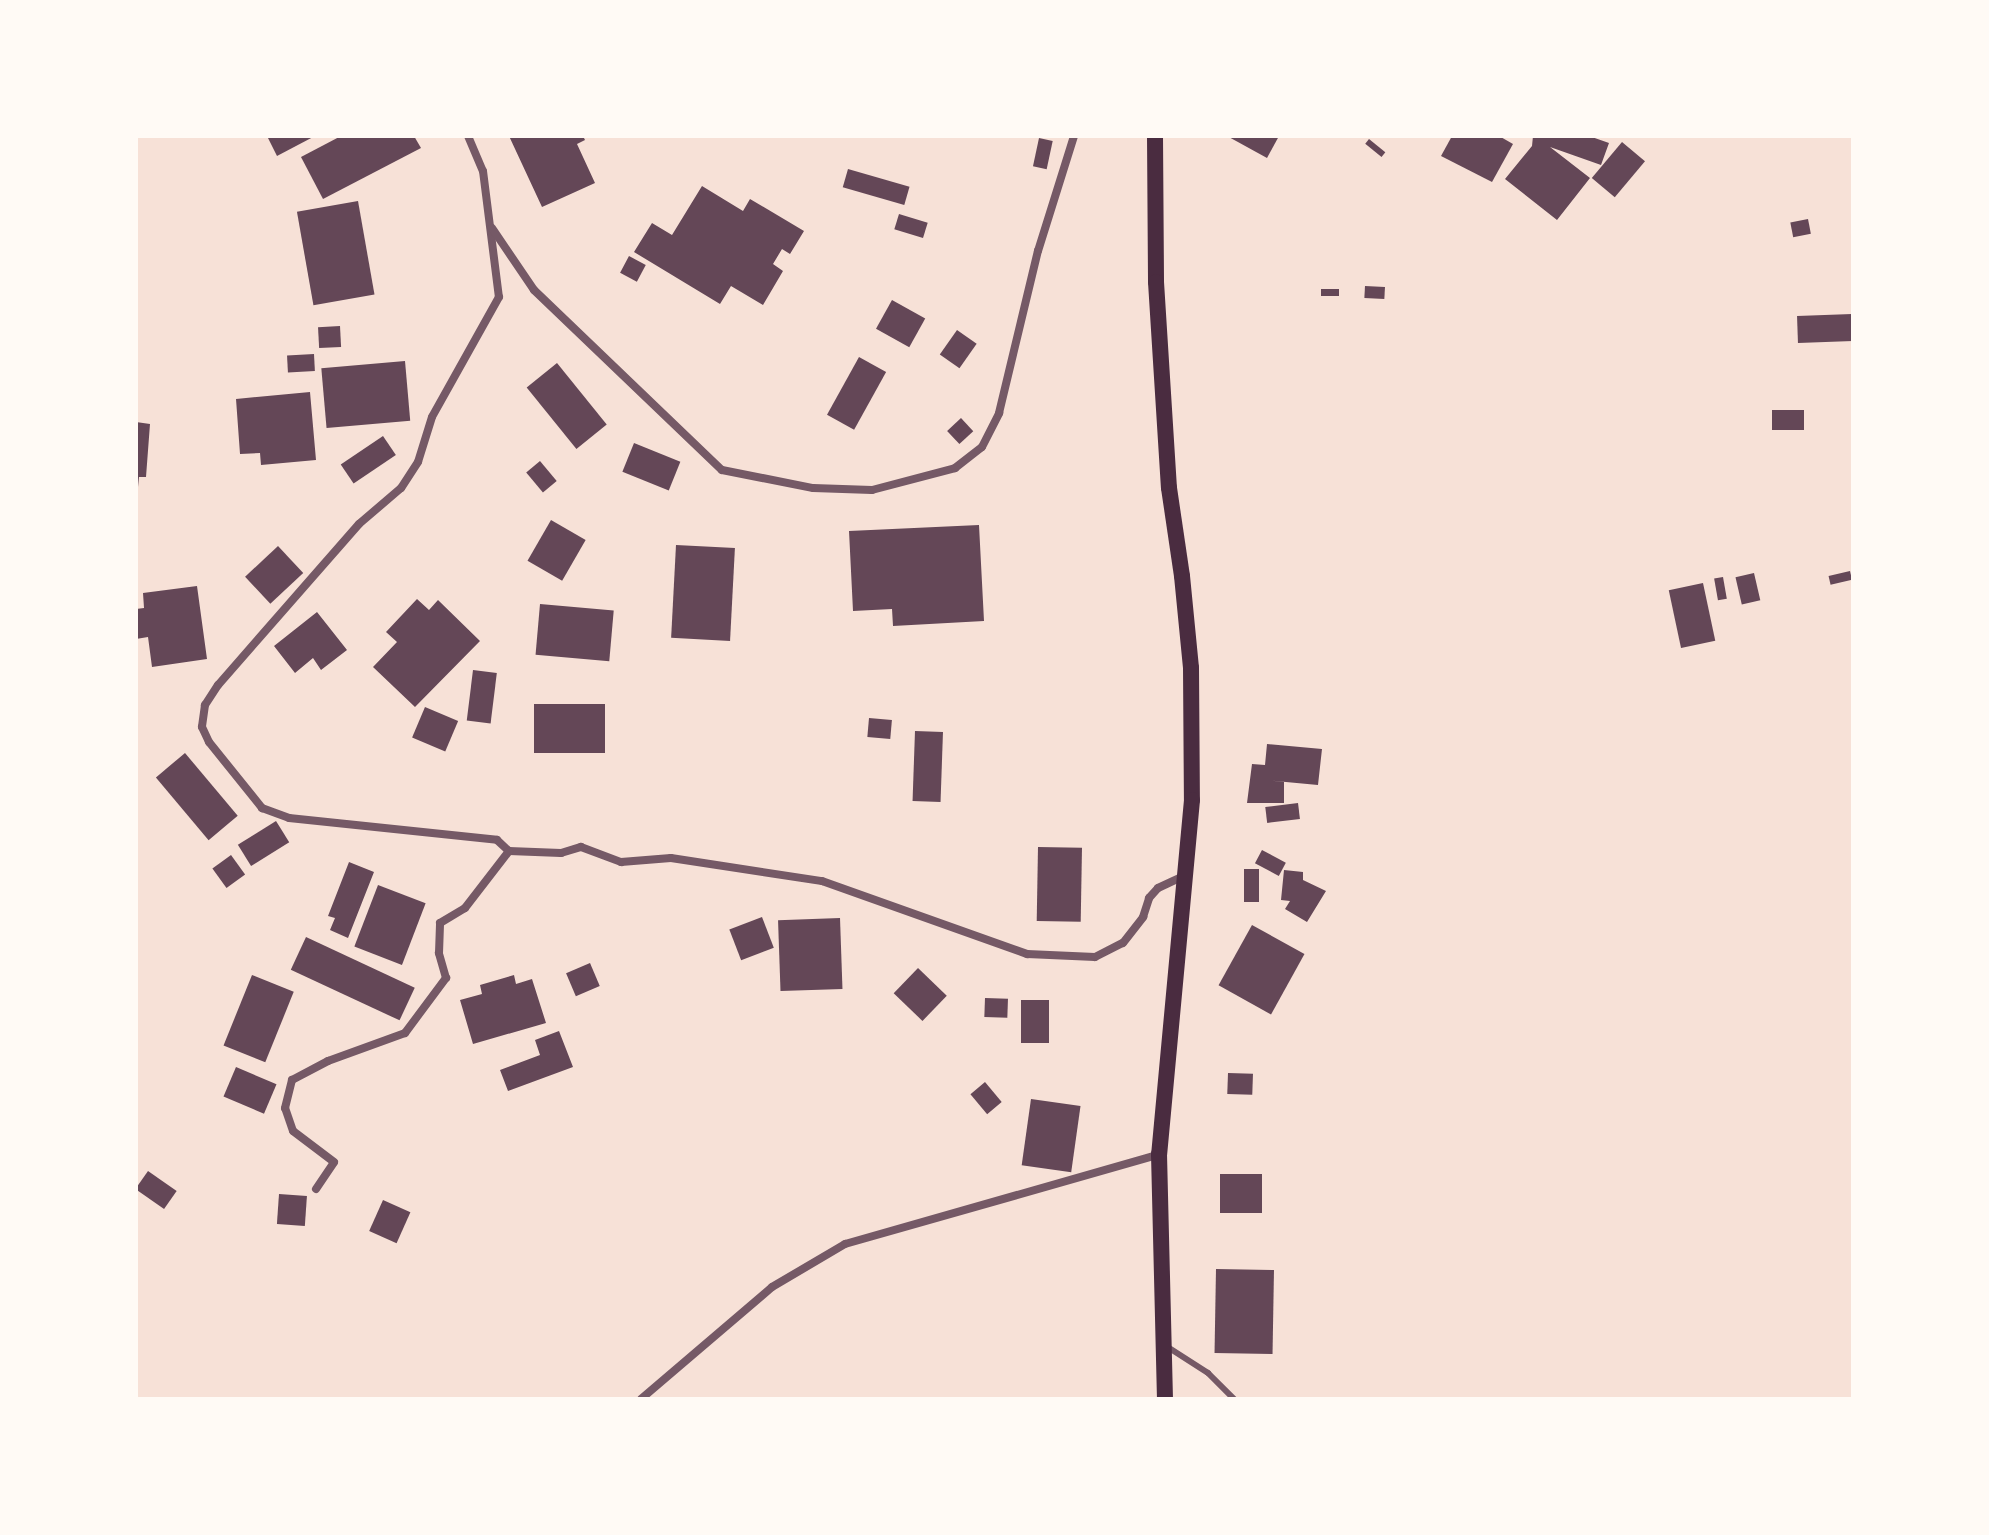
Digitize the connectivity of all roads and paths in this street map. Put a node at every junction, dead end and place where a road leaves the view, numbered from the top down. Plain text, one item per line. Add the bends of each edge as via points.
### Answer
1 (468, 136) edge
2 (1074, 136) edge
3 (1155, 136) edge
4 (489, 224) junction
5 (509, 851) junction
6 (1186, 875) junction
7 (1159, 1154) junction
8 (316, 1189) dead end
9 (1166, 1346) junction
10 (641, 1399) edge
11 (1165, 1399) edge
12 (1234, 1399) edge

1 - 4 street via 483,171
2 - 4 street via 1038,251 999,413 982,447 955,468 872,490 813,488 722,470 534,290
3 - 6 main road via 1156,282 1169,488 1191,668 1192,800
4 - 5 street via 499,297 432,417 418,462 401,488 359,524 218,685 205,705 202,727 250,793 272,813 497,840
5 - 6 street via 561,853 581,847 621,862 671,858 822,881 1027,954 1095,957 1123,943 1158,888
5 - 8 street via 465,908 440,923 439,953 446,978 405,1033 292,1080 285,1108 293,1131 334,1162
6 - 7 main road
7 - 9 main road
7 - 10 street via 845,1244 772,1287
9 - 11 main road
9 - 12 lane via 1208,1373

